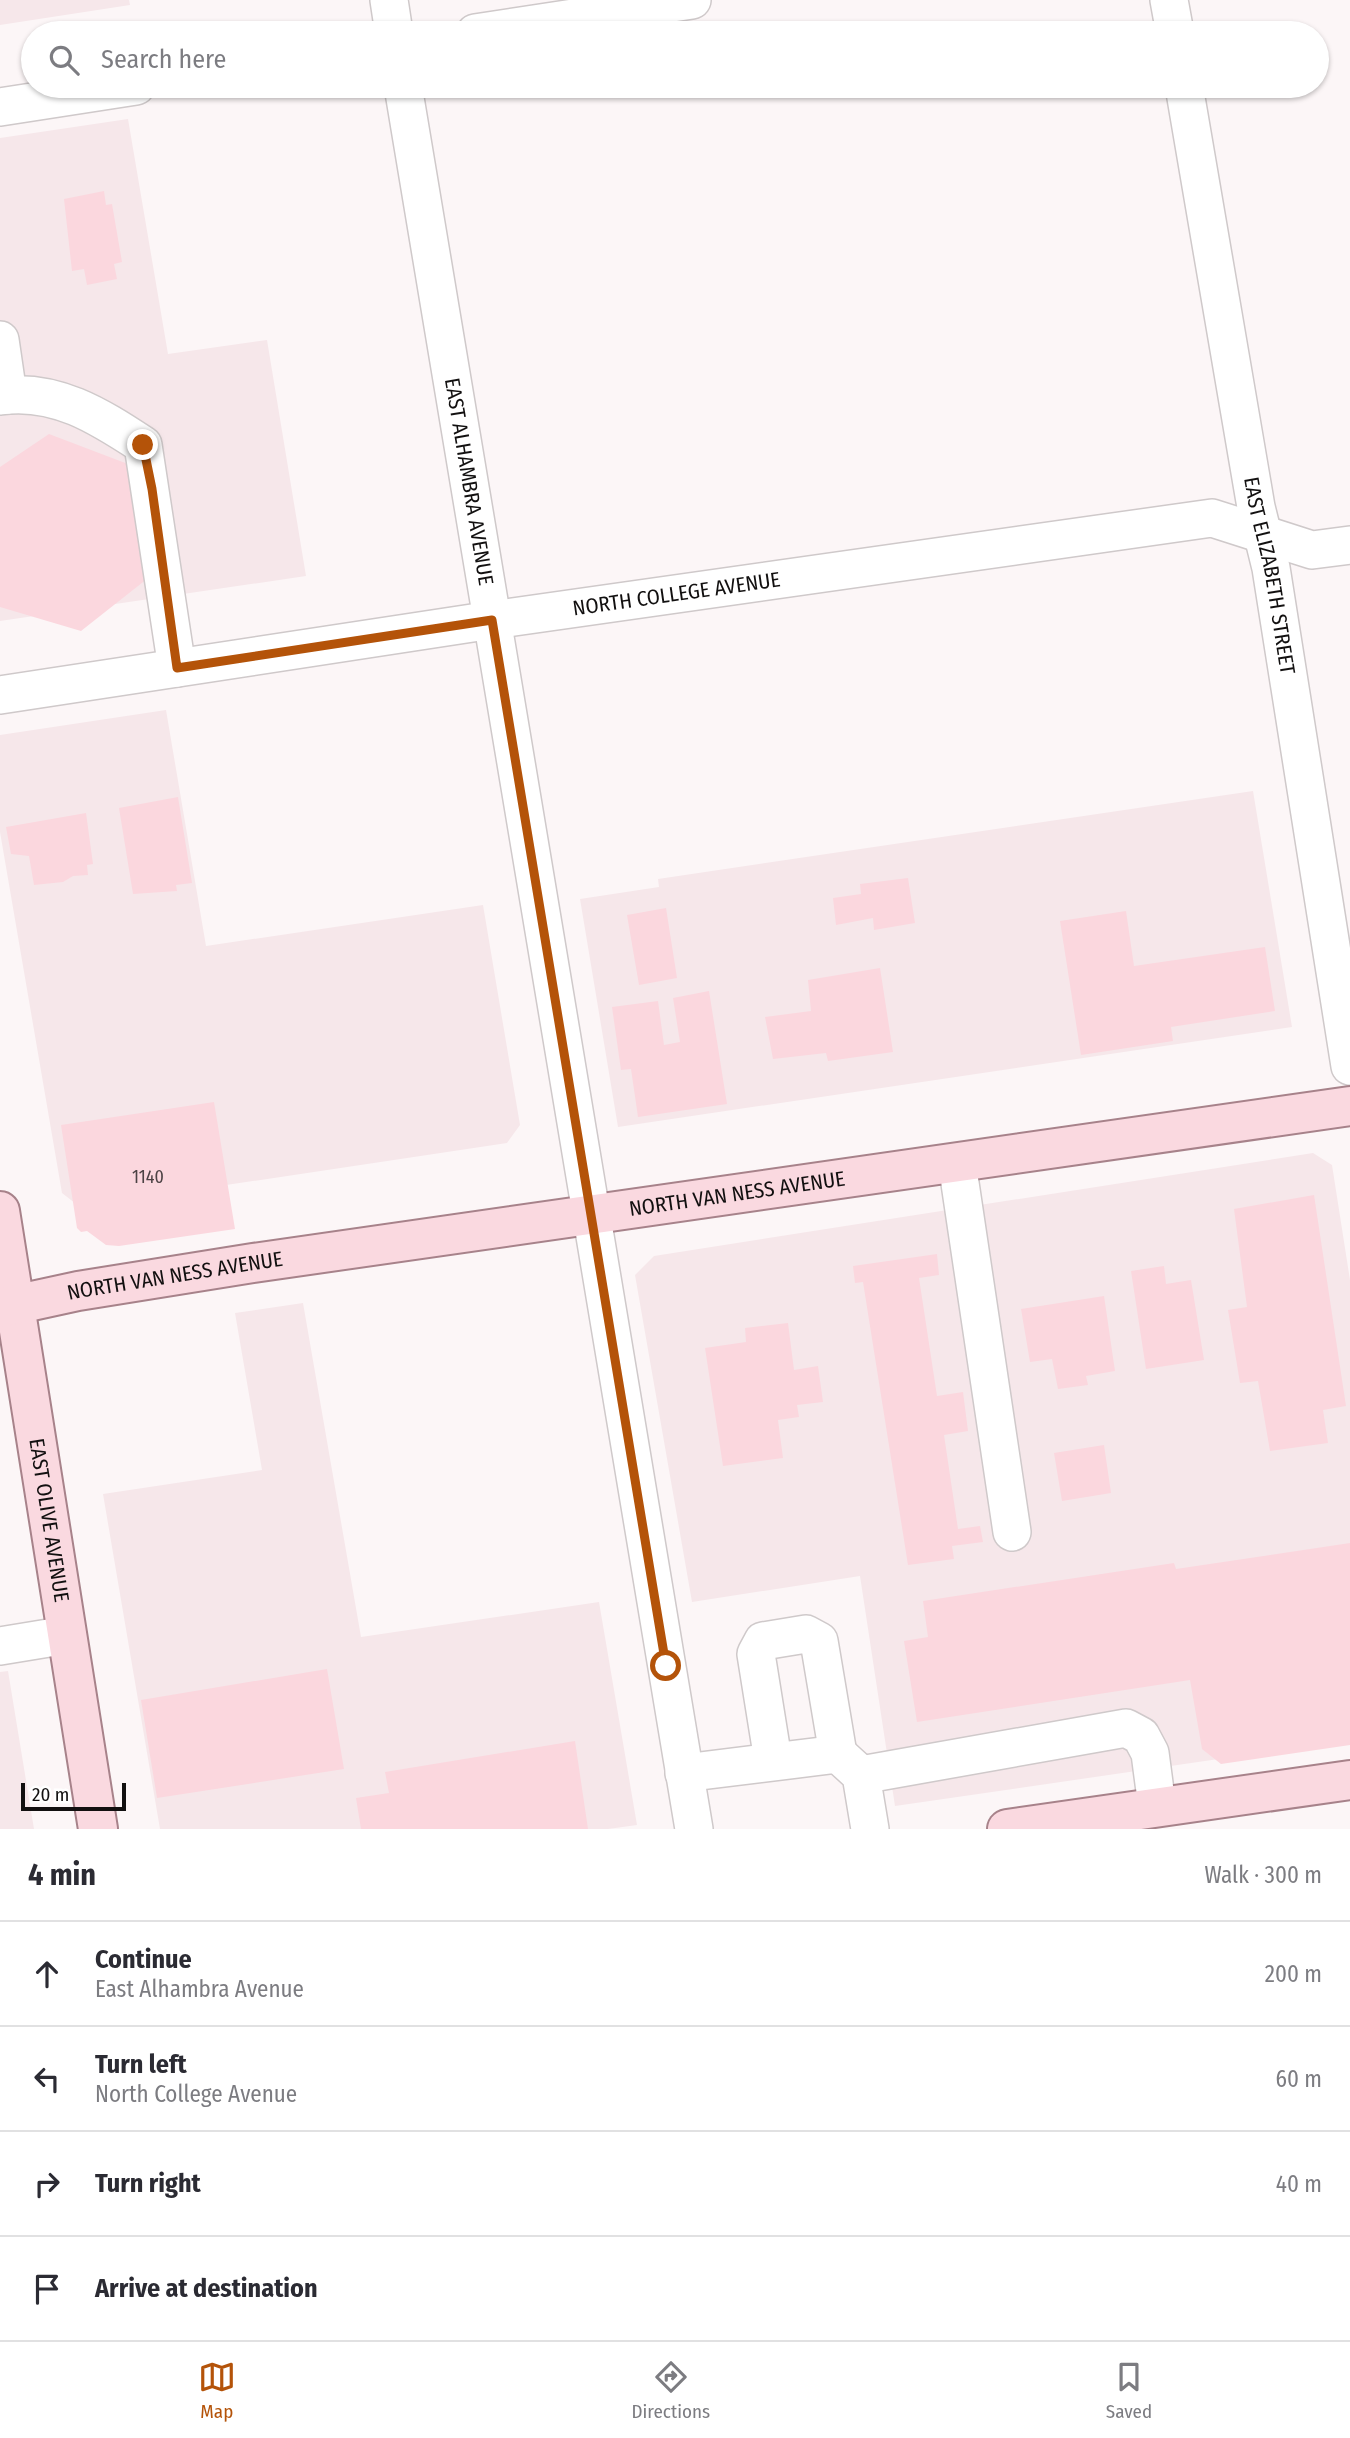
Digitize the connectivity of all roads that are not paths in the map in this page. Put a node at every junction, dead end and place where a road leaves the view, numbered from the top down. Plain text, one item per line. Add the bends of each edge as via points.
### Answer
1 (389, 0) edge
2 (692, 0) edge
3 (1169, 0) edge
4 (392, 21) edge
5 (554, 21) edge
6 (1173, 21) edge
7 (58, 98) edge
8 (405, 98) edge
9 (1186, 98) edge
10 (0, 107) edge
11 (0, 340) edge
12 (4, 396) edge
13 (1263, 536) junction
14 (1350, 545) edge
15 (492, 620) junction
16 (177, 668) junction
17 (0, 695) edge
18 (1350, 1066) edge
19 (1350, 1106) edge
20 (957, 1163) junction
21 (0, 1211) edge
22 (591, 1216) junction
23 (7, 1306) edge
24 (1012, 1532) dead end
25 (67, 1635) junction
26 (0, 1646) edge
27 (773, 1760) junction
28 (850, 1765) junction
29 (684, 1773) junction
30 (1350, 1780) edge
31 (1157, 1806) junction
32 (1093, 1822) edge
33 (98, 1829) edge
34 (694, 1829) edge
35 (870, 1829) edge
36 (1007, 1829) edge

1 - 4 street
2 - 5 street
3 - 6 street
7 - 10 street
8 - 15 street, EAST ALHAMBRA AVENUE
9 - 13 street, EAST ELIZABETH STREET
11 - 12 street
12 - 16 street via 35,393 93,412 143,445
13 - 14 street, NORTH COLLEGE AVENUE via 1312,550
13 - 15 street, NORTH COLLEGE AVENUE via 1212,518
13 - 18 street, EAST ELIZABETH STREET
15 - 16 street, NORTH COLLEGE AVENUE
15 - 22 street, EAST ALHAMBRA AVENUE
16 - 17 street, NORTH COLLEGE AVENUE
19 - 20 main road, NORTH VAN NESS AVENUE
20 - 22 main road, NORTH VAN NESS AVENUE
20 - 24 street
21 - 23 main road, EAST OLIVE AVENUE
22 - 23 main road, NORTH VAN NESS AVENUE via 253,1263
22 - 29 street, EAST ALHAMBRA AVENUE
23 - 25 main road, EAST OLIVE AVENUE
25 - 26 street
25 - 33 main road, EAST OLIVE AVENUE
27 - 28 street
27 - 28 street via 756,1654 764,1641 806,1634 819,1641
27 - 29 street
28 - 31 street via 1126,1728 1142,1736 1150,1753
28 - 35 street
29 - 34 street, EAST ALHAMBRA AVENUE
30 - 31 main road
31 - 32 main road
32 - 36 main road

